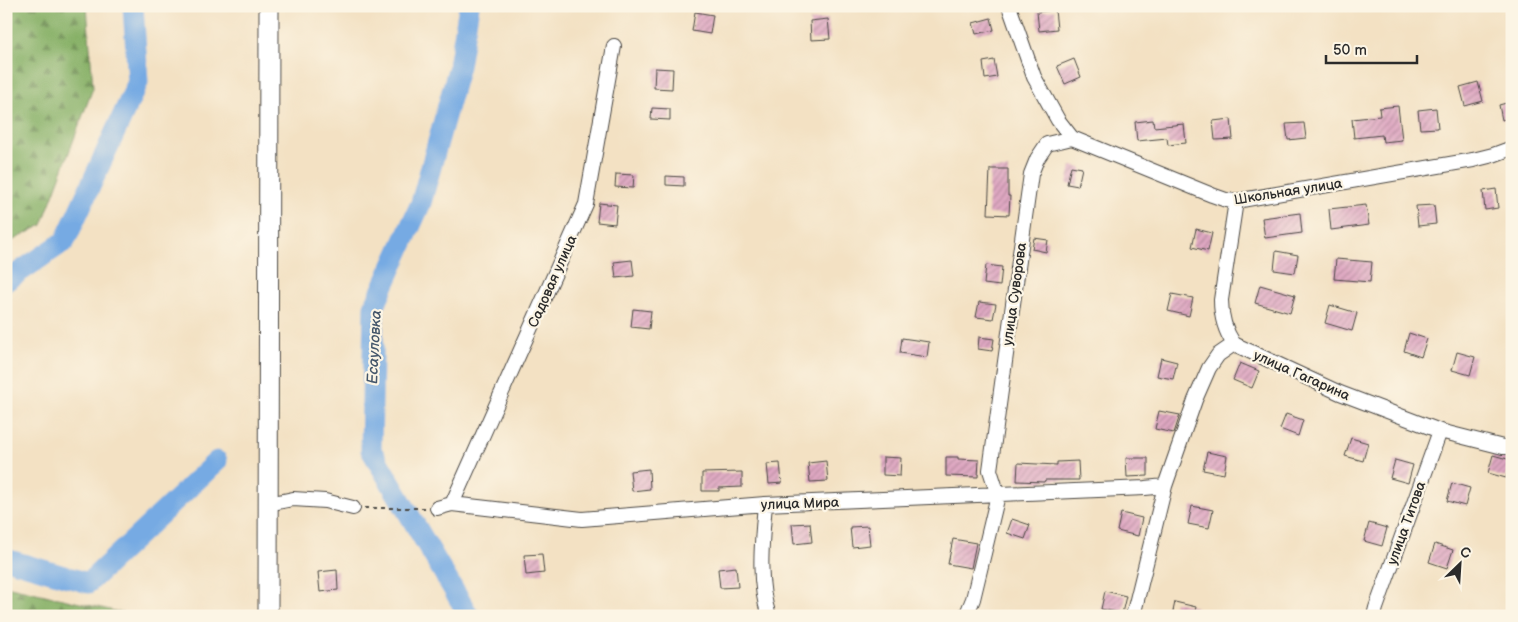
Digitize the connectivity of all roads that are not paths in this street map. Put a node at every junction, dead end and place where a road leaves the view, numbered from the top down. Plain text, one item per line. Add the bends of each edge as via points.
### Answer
1 (269, 6) edge
2 (1009, 6) edge
3 (614, 46) dead end
4 (1072, 138) junction
5 (1512, 148) edge
6 (1236, 201) junction
7 (1234, 344) junction
8 (1440, 431) junction
9 (1512, 447) edge
10 (1165, 486) junction
11 (998, 495) junction
12 (268, 504) junction
13 (452, 504) junction
14 (764, 504) junction
15 (353, 508) road end
16 (437, 508) road end
17 (268, 616) edge
18 (769, 616) edge
19 (966, 616) edge
20 (1133, 616) edge
21 (1374, 616) edge

1 - 12 street
2 - 4 street via 1034,77
3 - 13 street, Садовая улица via 586,204
4 - 6 street, Школьная улица via 1212,195
4 - 11 street, улица Суворова via 1047,144 1031,174 990,470
5 - 6 street, Школьная улица via 1473,160
6 - 7 street via 1221,305 1227,334
7 - 8 street, улица Гагарина via 1340,393
7 - 10 street via 1218,355 1209,368
8 - 9 street, улица Гагарина
8 - 21 street, улица Титова
10 - 11 street, улица Мира
10 - 20 street
11 - 14 street, улица Мира
11 - 19 street
12 - 15 street via 293,499 324,501
12 - 17 street
13 - 14 street, улица Мира via 582,519
13 - 16 street, улица Мира
14 - 18 street via 762,568

